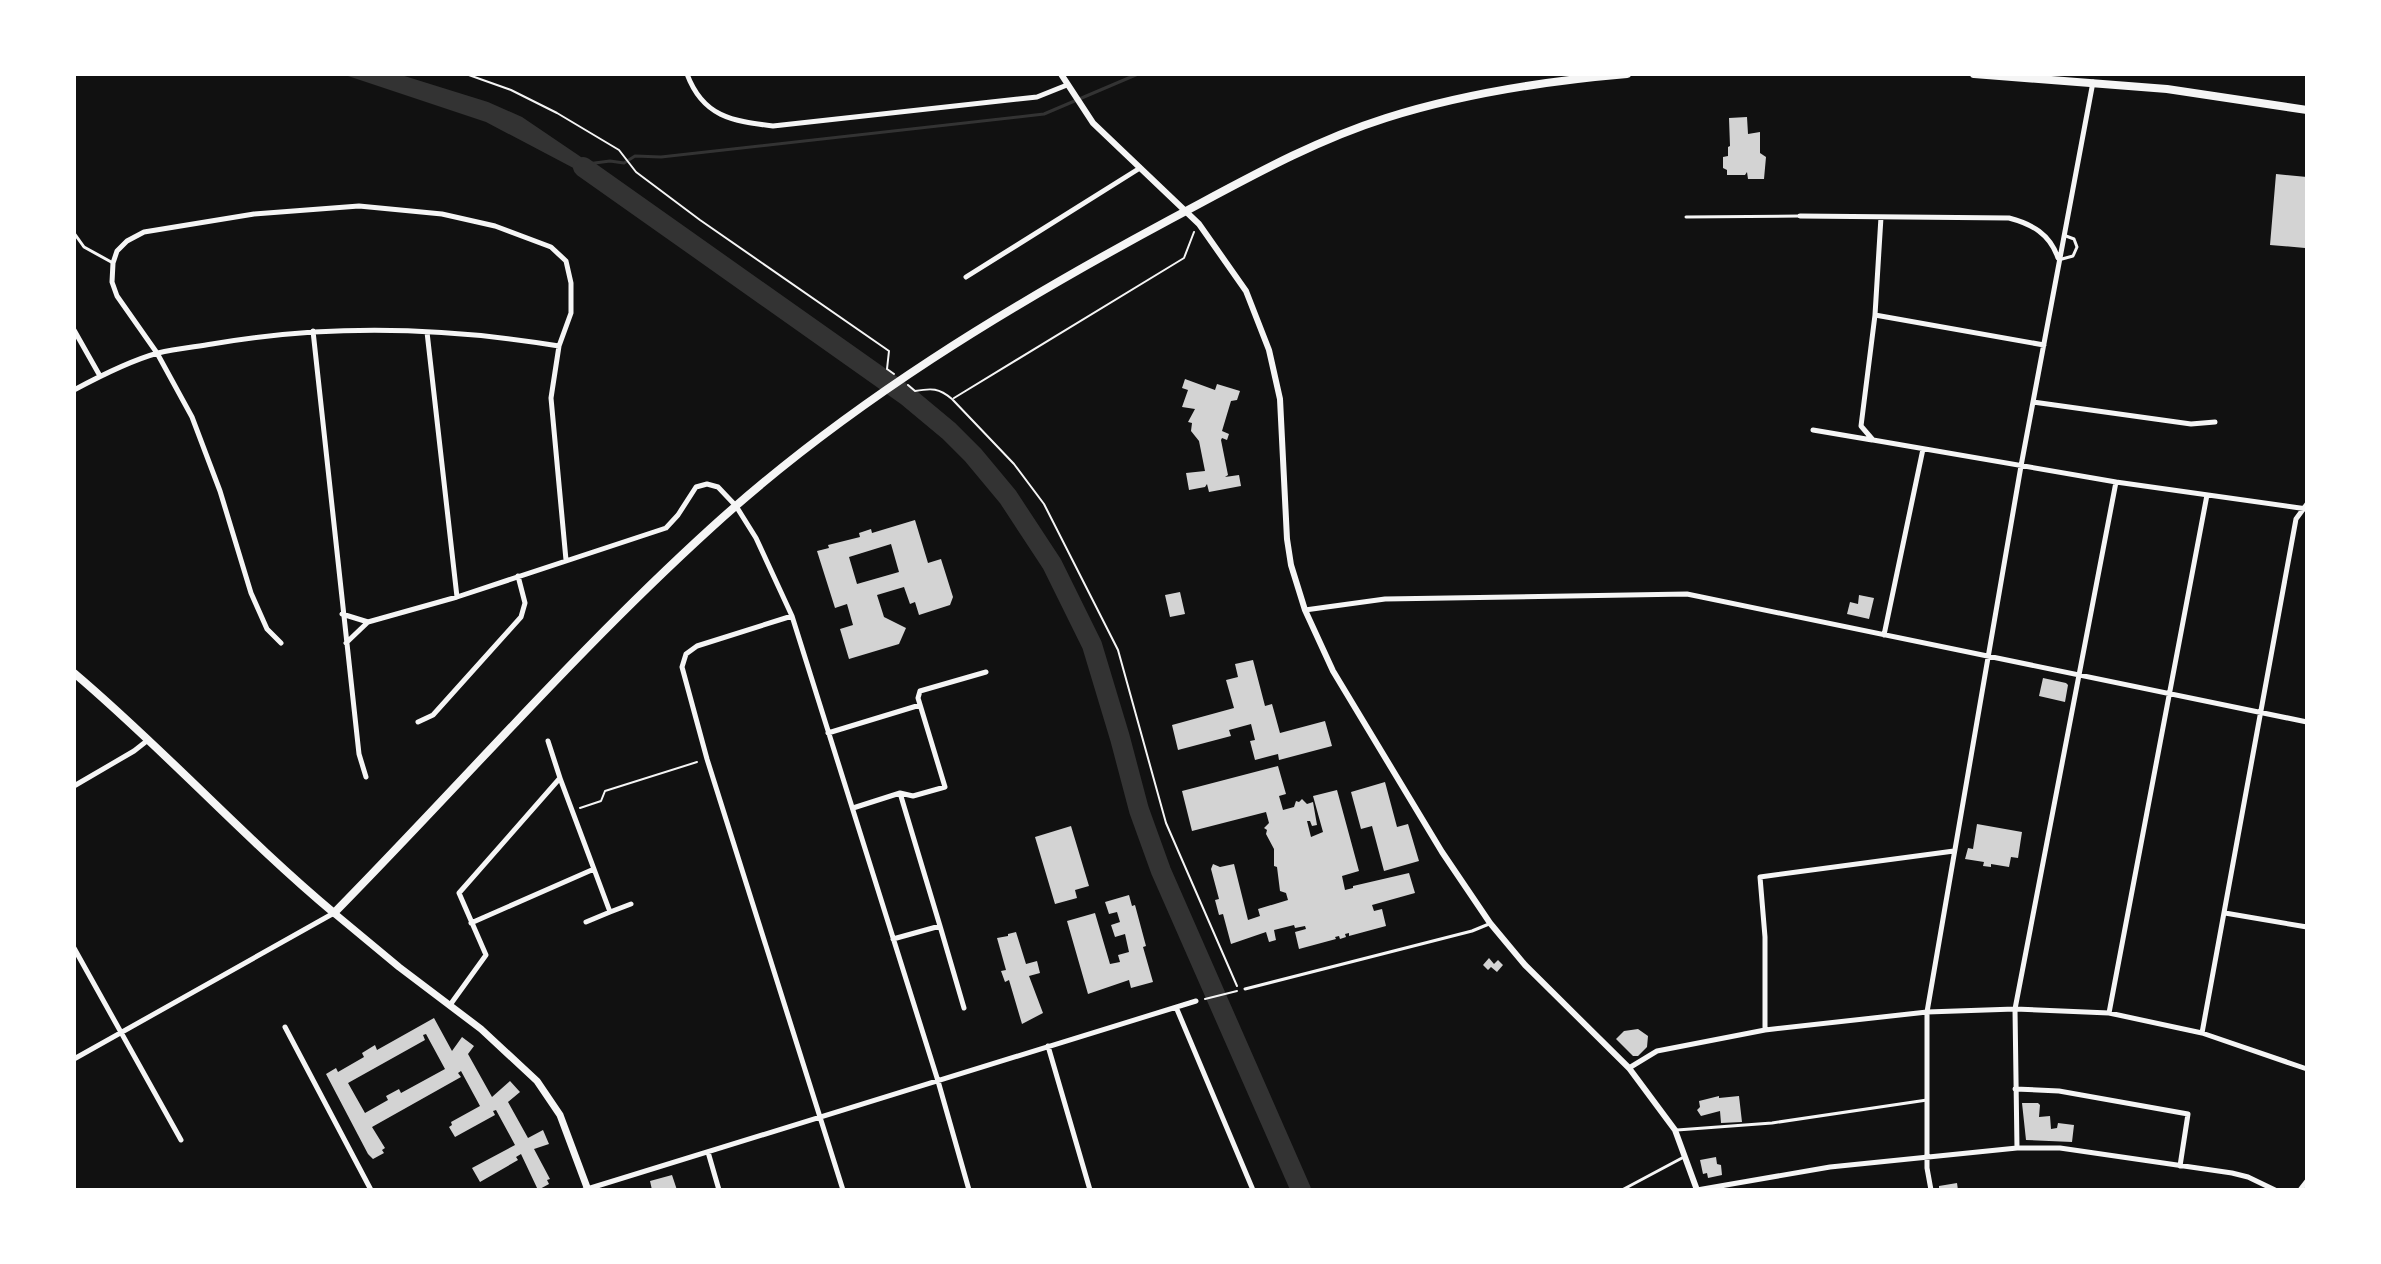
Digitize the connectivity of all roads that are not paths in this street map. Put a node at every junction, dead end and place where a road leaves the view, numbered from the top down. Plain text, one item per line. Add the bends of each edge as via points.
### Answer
1 (687, 74) edge
2 (1061, 74) edge
3 (1627, 74) edge
4 (1974, 74) edge
5 (2093, 82) junction
6 (1067, 85) junction
7 (2307, 110) edge
8 (1140, 168) junction
9 (1187, 211) junction
10 (1800, 216) joint
11 (1686, 217) dead end
12 (1881, 217) junction
13 (74, 233) edge
14 (2064, 235) junction
15 (2058, 259) junction
16 (113, 263) junction
17 (966, 277) dead end
18 (1875, 315) junction
19 (74, 330) edge
20 (313, 331) junction
21 (427, 331) junction
22 (2044, 345) junction
23 (559, 346) junction
24 (157, 353) junction
25 (100, 376) junction
26 (74, 390) edge
27 (2033, 402) junction
28 (2215, 422) dead end
29 (1813, 430) dead end
30 (1873, 440) junction
31 (1923, 449) junction
32 (2021, 466) junction
33 (2116, 482) junction
34 (2207, 495) junction
35 (736, 506) junction
36 (2306, 507) edge
37 (566, 560) junction
38 (518, 576) junction
39 (457, 597) junction
40 (1305, 610) junction
41 (342, 614) junction
42 (792, 616) junction
43 (368, 622) junction
44 (1884, 635) junction
45 (281, 643) dead end
46 (346, 643) junction
47 (1989, 656) junction
48 (986, 672) dead end
49 (74, 673) edge
50 (2079, 675) junction
51 (2171, 693) junction
52 (920, 705) junction
53 (2260, 714) junction
54 (418, 722) dead end
55 (2307, 722) edge
56 (828, 733) junction
57 (149, 738) junction
58 (548, 741) dead end
59 (366, 777) dead end
60 (560, 778) junction
61 (74, 786) edge
62 (900, 793) junction
63 (853, 808) junction
64 (1954, 851) junction
65 (594, 869) junction
66 (631, 904) dead end
67 (610, 912) junction
68 (334, 913) junction
69 (2225, 913) junction
70 (586, 922) dead end
71 (471, 923) junction
72 (1490, 923) junction
73 (940, 926) junction
74 (2307, 927) edge
75 (893, 939) junction
76 (74, 948) edge
77 (1245, 989) dead end
78 (1196, 1001) road end
79 (450, 1005) junction
80 (1176, 1007) junction
81 (964, 1008) dead end
82 (2015, 1009) junction
83 (1927, 1012) junction
84 (2109, 1013) junction
85 (285, 1027) dead end
86 (1765, 1030) junction
87 (121, 1031) junction
88 (2202, 1033) junction
89 (1048, 1046) junction
90 (74, 1059) edge
91 (1629, 1068) junction
92 (2307, 1069) edge
93 (938, 1081) junction
94 (2015, 1089) junction
95 (1927, 1100) junction
96 (820, 1116) junction
97 (1675, 1130) junction
98 (181, 1140) dead end
99 (2017, 1148) junction
100 (708, 1152) junction
101 (1686, 1155) junction
102 (1927, 1157) junction
103 (2180, 1166) junction
104 (2307, 1181) edge
105 (586, 1189) edge
106 (371, 1190) edge
107 (719, 1190) edge
108 (843, 1190) edge
109 (969, 1190) edge
110 (1090, 1190) edge
111 (1253, 1190) edge
112 (1622, 1190) edge
113 (1697, 1190) edge
114 (1931, 1190) edge
115 (2275, 1190) edge
116 (2300, 1190) edge

1 - 6 street via 705,105 720,115 773,126 1037,97
2 - 6 street
3 - 9 main road via 1506,88 1384,118 1297,153
4 - 5 main road
5 - 7 main road
5 - 14 street
6 - 8 street via 1093,123
8 - 9 street
8 - 17 street
9 - 35 main road via 1051,285 910,373
9 - 40 street via 1246,291 1275,371 1283,422 1287,539
10 - 11 lane
10 - 12 street
12 - 15 street via 2009,218 2041,232
12 - 18 street
13 - 16 lane via 84,247
14 - 15 street
14 - 15 lane via 2077,247 2073,256
15 - 22 street
16 - 23 street via 127,241 144,232 254,214 359,206 442,214 520,234 551,247 566,261 571,313
16 - 24 street via 117,296
18 - 22 street
18 - 30 street via 1861,426
19 - 25 street
20 - 21 street
20 - 24 street
20 - 41 street
21 - 23 street
21 - 39 street
22 - 27 street
23 - 37 street via 551,398
24 - 25 street
24 - 45 street via 192,417 251,593 267,629
25 - 26 street
27 - 28 street via 2191,424
27 - 32 street
29 - 30 street
30 - 31 street
31 - 32 street
31 - 44 street
32 - 33 street
32 - 47 street
33 - 34 street
33 - 50 street
34 - 36 street
34 - 51 street
35 - 37 street via 718,487 701,485 666,528
35 - 42 street
35 - 68 main road via 624,611
36 - 53 street via 2296,519
37 - 38 street
38 - 39 street
38 - 54 street via 525,603 521,617 433,715
39 - 43 street
40 - 44 street via 1385,599 1687,594
40 - 72 street via 1370,735
41 - 43 street
41 - 46 street
42 - 56 street
42 - 96 street via 697,646 686,654 682,667
43 - 46 street
44 - 47 street
46 - 59 street
47 - 50 street
47 - 64 street
48 - 52 street via 922,690
49 - 57 main road
50 - 51 street
50 - 82 street
51 - 53 street
51 - 84 street
52 - 56 street
52 - 62 street via 945,787 913,796
53 - 55 street
53 - 69 street
56 - 63 street
57 - 61 street
57 - 68 main road
58 - 60 street
60 - 65 street
60 - 71 street via 459,893
62 - 63 street
62 - 73 street
63 - 75 street
64 - 83 street
64 - 86 street via 1760,877
65 - 67 street
65 - 71 street
66 - 67 street
67 - 70 street
68 - 79 main road
68 - 87 street
69 - 74 street
69 - 88 street
71 - 79 street via 486,955
72 - 77 lane
72 - 91 street
73 - 75 street
73 - 81 street
75 - 93 street
76 - 87 street
78 - 80 street
79 - 105 main road via 514,1058 550,1098
80 - 89 street
80 - 111 street
82 - 83 street
82 - 84 street
82 - 94 street
83 - 86 street
83 - 95 street
84 - 88 street
85 - 106 street
86 - 91 street via 1657,1051
87 - 90 street
87 - 98 street
88 - 92 street
89 - 93 street
89 - 110 street
91 - 97 street
93 - 96 street
93 - 109 street
94 - 99 street
94 - 103 street via 2059,1091 2188,1114
95 - 97 lane via 1772,1123
95 - 102 street
96 - 100 street
96 - 108 street
97 - 101 street
99 - 102 street
99 - 103 street via 2060,1148
100 - 105 street
100 - 107 street
101 - 112 lane
101 - 113 street
102 - 113 street
102 - 114 street
103 - 115 street via 2248,1177
104 - 116 street

